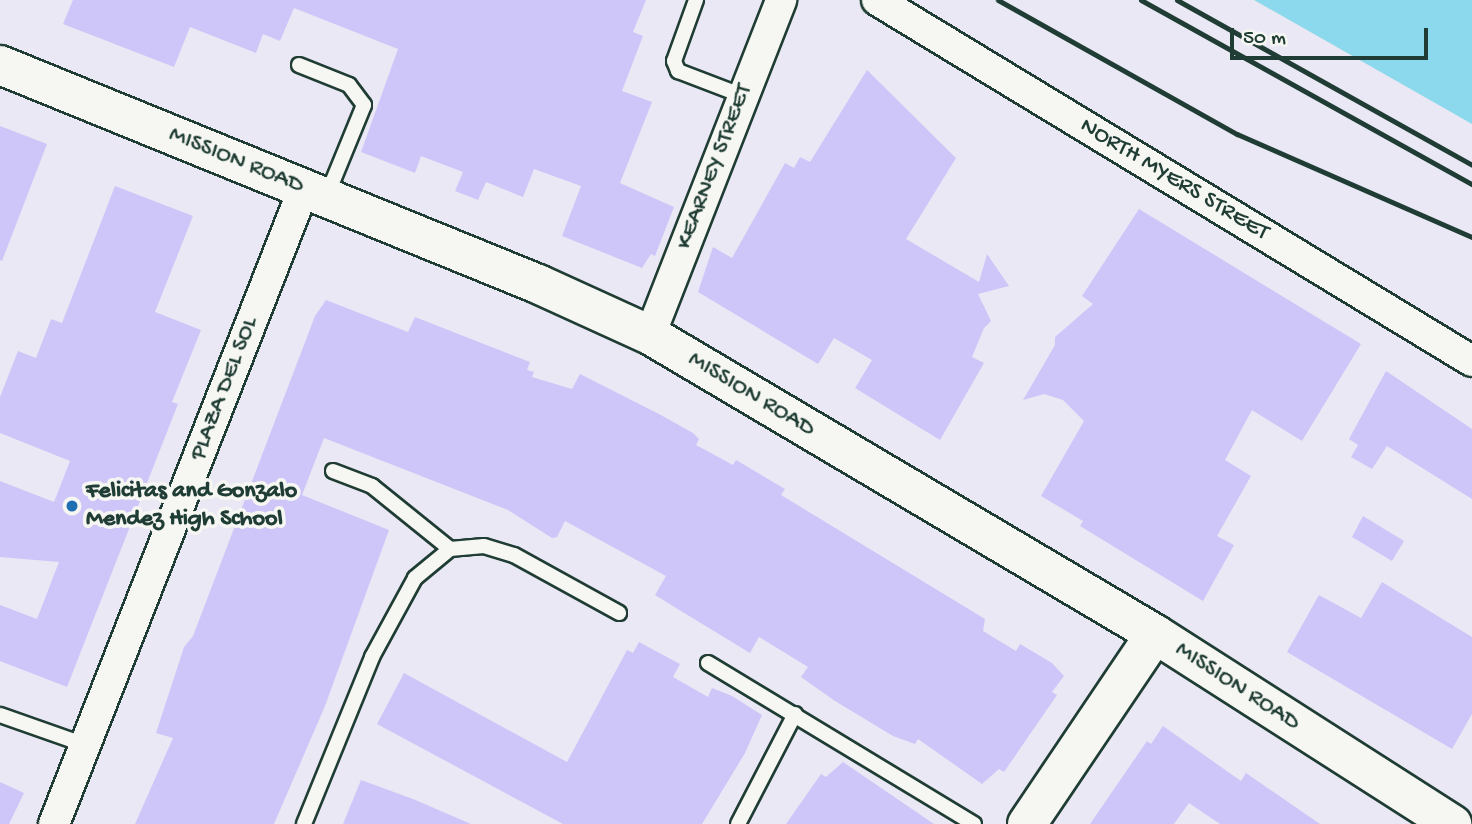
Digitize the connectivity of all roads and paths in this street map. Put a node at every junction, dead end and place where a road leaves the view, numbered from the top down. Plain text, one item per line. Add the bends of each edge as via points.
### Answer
1 (696, 0) edge
2 (781, 0) edge
3 (877, 0) edge
4 (0, 65) edge
5 (299, 65) dead end
6 (743, 96) junction
7 (315, 193) junction
8 (650, 335) junction
9 (1472, 361) edge
10 (333, 471) dead end
11 (450, 549) junction
12 (619, 613) dead end
13 (1155, 634) junction
14 (708, 663) dead end
15 (795, 714) junction
16 (0, 715) edge
17 (85, 745) junction
18 (54, 824) edge
19 (304, 824) edge
20 (738, 824) edge
21 (974, 824) edge
22 (1027, 824) edge
23 (1452, 824) edge

1 - 6 lane via 674,61 678,71
2 - 6 street, KEARNEY STREET
3 - 9 street, NORTH MYERS STREET
4 - 7 main road, MISSION ROAD
5 - 7 lane via 349,85 364,105
6 - 8 street, KEARNEY STREET
7 - 8 main road, MISSION ROAD
7 - 17 street, PLAZA DEL SOL
8 - 13 main road, MISSION ROAD
10 - 11 lane via 372,486
11 - 12 lane via 484,546 514,555
11 - 19 lane via 415,578 372,657
13 - 22 main road
13 - 23 main road, MISSION ROAD
14 - 15 lane
15 - 20 lane
15 - 21 lane
16 - 17 lane
17 - 18 street, PLAZA DEL SOL

